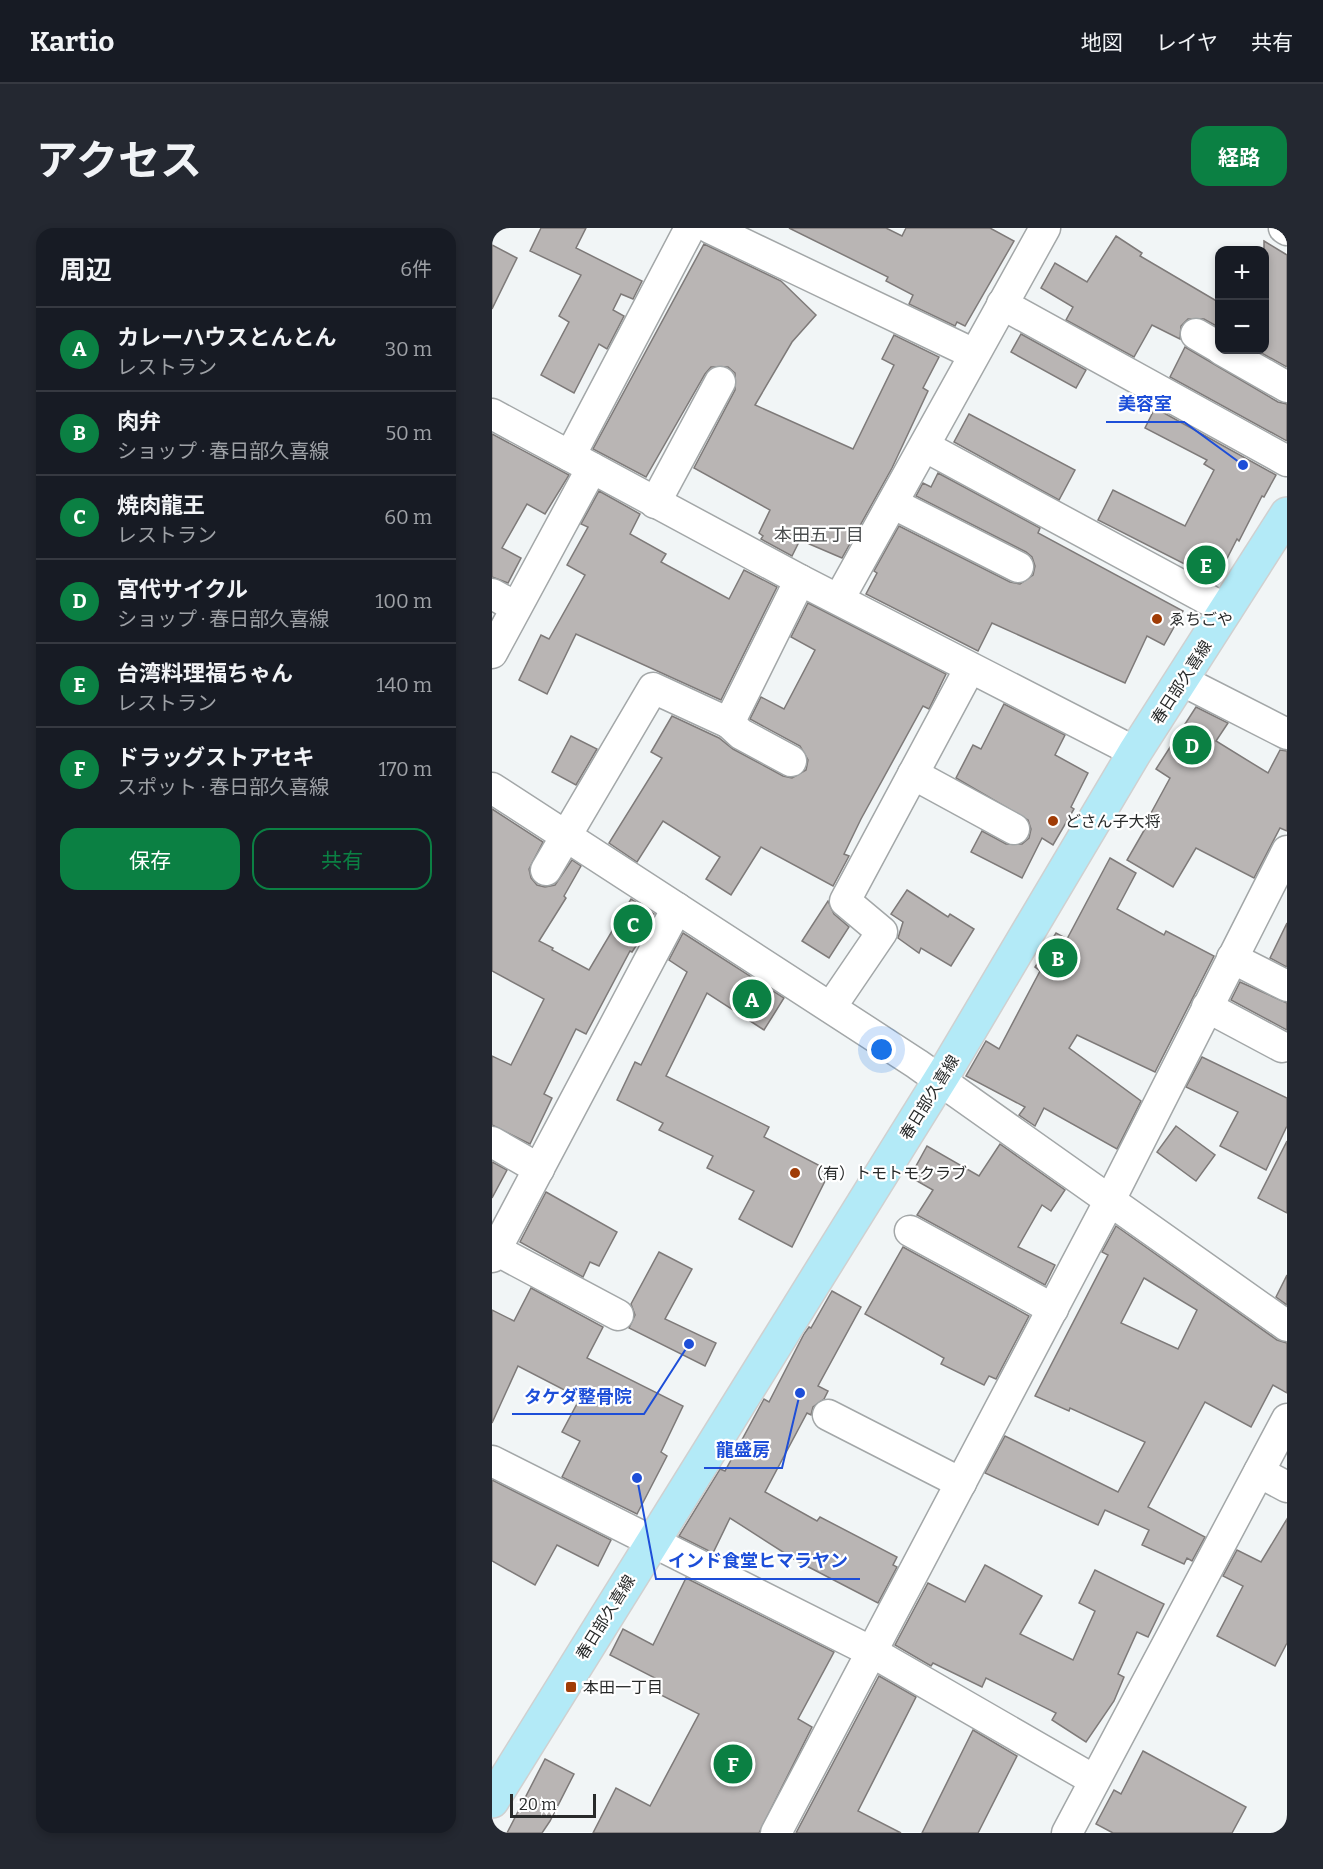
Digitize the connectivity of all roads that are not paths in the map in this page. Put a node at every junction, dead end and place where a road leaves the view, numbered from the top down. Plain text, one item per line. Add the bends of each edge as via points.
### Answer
1 (690, 228) edge
2 (710, 228) edge
3 (1039, 230) edge
4 (1002, 304) junction
5 (1212, 344) edge
6 (974, 354) junction
7 (720, 382) dead end
8 (1287, 387) edge
9 (492, 414) edge
10 (926, 447) junction
11 (1287, 461) edge
12 (581, 462) junction
13 (655, 503) junction
14 (894, 504) junction
15 (1282, 534) edge
16 (1018, 567) dead end
17 (800, 580) junction
18 (839, 598) junction
19 (504, 600) edge
20 (1227, 610) junction
21 (492, 652) edge
22 (970, 668) junction
23 (1183, 681) junction
24 (729, 723) junction
25 (1287, 734) edge
26 (1135, 752) junction
27 (791, 761) dead end
28 (913, 774) junction
29 (492, 788) edge
30 (1014, 830) dead end
31 (566, 835) junction
32 (1287, 851) edge
33 (546, 870) dead end
34 (677, 908) junction
35 (1232, 958) junction
36 (1287, 986) edge
37 (831, 1007) junction
38 (1207, 1007) junction
39 (1282, 1047) dead end
40 (939, 1081) junction
41 (492, 1142) edge
42 (539, 1168) junction
43 (1110, 1200) junction
44 (910, 1231) dead end
45 (494, 1254) edge
46 (1053, 1309) junction
47 (618, 1315) dead end
48 (1287, 1326) edge
49 (828, 1415) dead end
50 (1287, 1419) edge
51 (492, 1461) edge
52 (1259, 1472) junction
53 (961, 1483) junction
54 (1287, 1487) edge
55 (651, 1543) junction
56 (872, 1652) junction
57 (1094, 1780) junction
58 (492, 1801) edge
59 (1076, 1830) edge
60 (776, 1833) edge

1 - 12 street
2 - 6 street
3 - 4 street
4 - 6 street
4 - 11 street
5 - 8 street
6 - 10 street
7 - 13 street
9 - 12 street
10 - 14 street
10 - 20 street
12 - 13 street
12 - 19 street
13 - 17 street
14 - 16 street
14 - 18 street
15 - 20 main road, 春日部久喜線
17 - 18 street
17 - 24 street
18 - 22 street
19 - 21 street
20 - 23 main road, 春日部久喜線
22 - 26 street
22 - 28 street
23 - 25 street
23 - 26 main road, 春日部久喜線
24 - 27 street via 741,734
24 - 31 street via 653,688
26 - 40 main road, 春日部久喜線
28 - 30 street
28 - 37 street via 845,901 882,932
29 - 31 street
31 - 33 street
31 - 34 street
32 - 35 street
34 - 37 street
34 - 42 street
35 - 36 street
35 - 38 street
37 - 40 street
38 - 39 street
38 - 43 street
40 - 43 street
40 - 55 main road, 春日部久喜線
41 - 42 street
42 - 45 street
43 - 46 street
43 - 48 street
44 - 46 street
45 - 47 street
46 - 53 street
49 - 53 street
50 - 52 street
51 - 55 street
52 - 54 street
52 - 57 street
53 - 56 street
55 - 56 street
55 - 58 main road, 春日部久喜線
56 - 57 street
56 - 60 street
57 - 59 street

